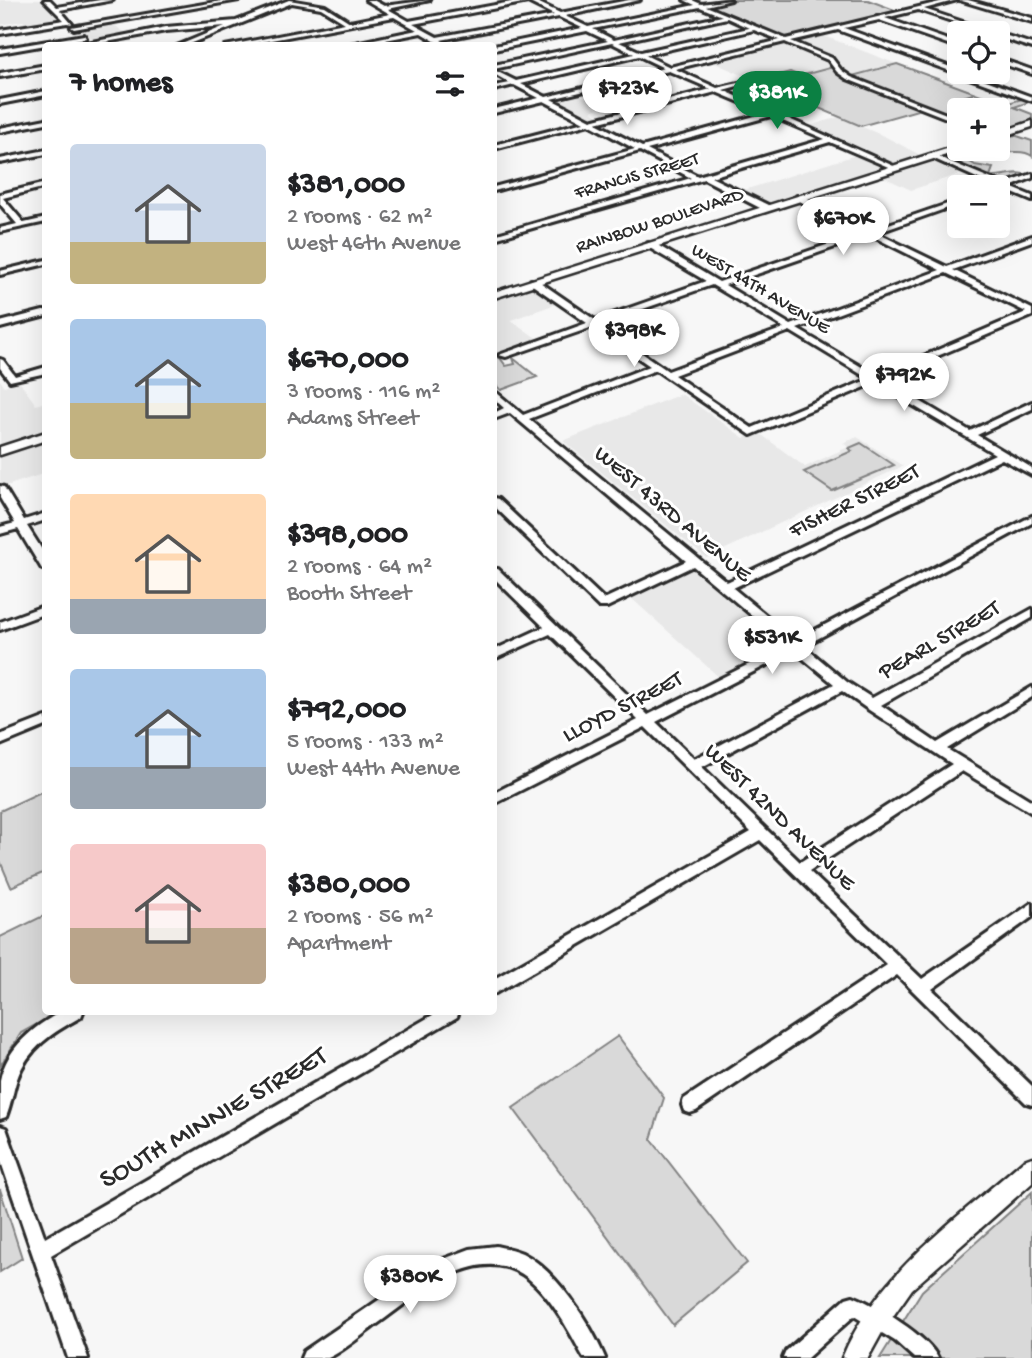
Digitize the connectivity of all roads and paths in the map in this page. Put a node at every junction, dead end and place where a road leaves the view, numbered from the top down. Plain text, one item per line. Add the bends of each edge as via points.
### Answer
1 (47, 0) edge
2 (110, 0) edge
3 (202, 0) edge
4 (236, 0) edge
5 (293, 0) edge
6 (369, 0) edge
7 (427, 0) edge
8 (528, 0) edge
9 (637, 0) edge
10 (687, 0) edge
11 (728, 0) edge
12 (954, 0) edge
13 (962, 0) edge
14 (208, 5) junction
15 (700, 6) junction
16 (383, 8) junction
17 (55, 9) junction
18 (919, 9) junction
19 (395, 15) junction
20 (559, 15) junction
21 (727, 17) junction
22 (878, 18) junction
23 (1032, 20) edge
24 (68, 21) junction
25 (955, 21) edge
26 (236, 23) junction
27 (349, 23) junction
28 (408, 23) junction
29 (191, 26) junction
30 (74, 27) junction
31 (754, 28) junction
32 (838, 28) junction
33 (587, 29) junction
34 (422, 30) junction
35 (215, 31) junction
36 (0, 32) edge
37 (84, 37) junction
38 (262, 39) junction
39 (437, 39) junction
40 (1010, 39) edge
41 (613, 41) junction
42 (785, 41) junction
43 (54, 42) edge
44 (90, 42) edge
45 (103, 42) edge
46 (189, 42) edge
47 (247, 42) edge
48 (266, 42) edge
49 (363, 42) edge
50 (442, 42) edge
51 (947, 42) edge
52 (42, 44) edge
53 (1032, 46) edge
54 (497, 47) edge
55 (0, 51) edge
56 (640, 54) junction
57 (1010, 64) edge
58 (42, 68) edge
59 (497, 68) edge
60 (670, 69) junction
61 (497, 71) edge
62 (1032, 72) edge
63 (0, 75) edge
64 (754, 80) dead end
65 (514, 83) junction
66 (497, 87) edge
67 (717, 90) junction
68 (42, 94) edge
69 (543, 99) junction
70 (1032, 99) edge
71 (0, 102) edge
72 (808, 104) dead end
73 (497, 110) edge
74 (771, 114) junction
75 (947, 116) edge
76 (42, 122) edge
77 (589, 123) junction
78 (1032, 124) edge
79 (0, 130) edge
80 (1010, 132) edge
81 (830, 140) junction
82 (497, 146) edge
83 (640, 149) junction
84 (947, 152) edge
85 (42, 153) edge
86 (932, 156) junction
87 (0, 161) edge
88 (895, 168) junction
89 (973, 175) edge
90 (1032, 176) edge
91 (700, 177) junction
92 (1010, 185) edge
93 (42, 186) edge
94 (497, 188) edge
95 (1010, 191) edge
96 (0, 197) edge
97 (800, 198) junction
98 (1032, 199) edge
99 (947, 206) edge
100 (767, 208) junction
101 (42, 221) edge
102 (22, 225) junction
103 (0, 230) edge
104 (869, 233) junction
105 (497, 236) edge
106 (1032, 238) edge
107 (1016, 244) junction
108 (651, 245) junction
109 (1032, 251) edge
110 (42, 263) edge
111 (947, 270) junction
112 (0, 273) edge
113 (534, 282) junction
114 (715, 284) junction
115 (497, 294) edge
116 (1032, 312) edge
117 (42, 314) edge
118 (594, 323) junction
119 (0, 325) edge
120 (790, 328) junction
121 (503, 355) dead end
122 (0, 362) edge
123 (657, 367) junction
124 (42, 371) edge
125 (668, 374) junction
126 (877, 379) junction
127 (497, 397) edge
128 (1032, 405) edge
129 (511, 409) junction
130 (497, 415) edge
131 (523, 418) junction
132 (969, 435) junction
133 (42, 437) edge
134 (0, 450) edge
135 (1002, 455) junction
136 (1032, 472) edge
137 (0, 489) edge
138 (497, 504) edge
139 (42, 517) edge
140 (1032, 519) edge
141 (21, 524) junction
142 (0, 531) edge
143 (42, 559) edge
144 (695, 561) junction
145 (497, 575) edge
146 (508, 585) junction
147 (726, 587) junction
148 (497, 590) edge
149 (42, 610) edge
150 (1032, 613) edge
151 (0, 626) edge
152 (552, 628) junction
153 (794, 646) junction
154 (497, 654) edge
155 (843, 685) junction
156 (1032, 691) edge
157 (870, 705) junction
158 (647, 722) junction
159 (42, 723) edge
160 (0, 740) edge
161 (937, 749) junction
162 (961, 765) junction
163 (692, 766) junction
164 (497, 797) edge
165 (1032, 808) edge
166 (761, 833) junction
167 (799, 870) junction
168 (1032, 909) edge
169 (898, 966) junction
170 (497, 985) edge
171 (921, 988) junction
172 (70, 1015) edge
173 (446, 1015) edge
174 (1032, 1097) edge
175 (690, 1105) dead end
176 (0, 1111) edge
177 (0, 1133) edge
178 (1032, 1168) edge
179 (40, 1251) junction
180 (875, 1321) junction
181 (78, 1358) edge
182 (312, 1358) edge
183 (595, 1358) edge
184 (793, 1358) edge
185 (853, 1358) edge
186 (928, 1358) edge

1 - 17 street
2 - 17 street
3 - 14 street
4 - 14 street
5 - 26 street
5 - 27 street via 323,8
6 - 16 street
7 - 16 street
8 - 20 street
8 - 28 street
9 - 20 street
10 - 15 street
11 - 15 street
12 - 18 street
13 - 23 street
14 - 30 street
15 - 21 street
15 - 33 street
16 - 19 street
17 - 24 street
18 - 22 street
18 - 25 street
19 - 27 street
19 - 28 street
20 - 33 street
20 - 39 street
21 - 31 street
21 - 41 street
22 - 32 street
22 - 51 street
24 - 30 street
24 - 36 street
26 - 29 street
26 - 35 street
27 - 38 street
28 - 34 street
29 - 35 street
29 - 45 street
30 - 37 street
31 - 42 street
31 - 56 street
32 - 42 street
32 - 70 street
33 - 41 street
33 - 54 street
34 - 39 street
34 - 49 street
35 - 46 street
37 - 43 street
37 - 44 street
38 - 47 street
38 - 48 street
39 - 50 street
40 - 53 street
41 - 56 street
41 - 59 street
42 - 60 street
42 - 75 street via 830,59 849,78
52 - 55 street
56 - 60 street
56 - 65 street
57 - 62 street
58 - 63 street
60 - 67 street
60 - 69 street
61 - 65 street
64 - 67 street
65 - 66 street
65 - 69 street
67 - 74 street
67 - 77 street
68 - 71 street
69 - 73 street
69 - 77 street
72 - 74 street
74 - 81 street
74 - 83 street
76 - 79 street
77 - 82 street
77 - 83 street
78 - 80 main road
81 - 88 street
81 - 91 street, FRANCIS STREET
83 - 91 street
83 - 94 street
84 - 86 main road, RAINBOW BOULEVARD
85 - 87 street
86 - 88 main road, RAINBOW BOULEVARD
86 - 89 street
88 - 97 main road, RAINBOW BOULEVARD
90 - 92 street
91 - 100 street
91 - 105 street, FRANCIS STREET
93 - 96 street
95 - 98 street
96 - 102 street
97 - 100 main road, RAINBOW BOULEVARD
97 - 104 street
99 - 104 street
100 - 108 main road, RAINBOW BOULEVARD
101 - 102 street
102 - 103 street
104 - 111 street
104 - 114 street
106 - 107 street
107 - 109 street
107 - 111 street
108 - 113 main road, RAINBOW BOULEVARD
108 - 114 street, WEST 44TH AVENUE
110 - 112 street
111 - 116 street
111 - 120 street
113 - 115 main road, RAINBOW BOULEVARD
113 - 118 street
114 - 118 street
114 - 120 street, WEST 44TH AVENUE
116 - 126 street
117 - 119 street
118 - 121 street
118 - 123 street
120 - 125 street
120 - 126 street, WEST 44TH AVENUE
122 - 124 street via 13,379
123 - 125 street
123 - 131 street
125 - 126 street via 751,432
126 - 132 street, WEST 44TH AVENUE
127 - 129 street, WEST 43RD AVENUE
128 - 132 street
129 - 130 street
129 - 131 street, WEST 43RD AVENUE
131 - 144 street, WEST 43RD AVENUE
132 - 135 street, WEST 44TH AVENUE
133 - 134 main road
135 - 136 street, WEST 44TH AVENUE
135 - 147 street, FISHER STREET
137 - 141 street
138 - 144 street via 603,604
139 - 141 street
140 - 153 street, LLOYD STREET
141 - 142 street
141 - 143 street
144 - 147 street, WEST 43RD AVENUE
145 - 146 street, WEST 42ND AVENUE
146 - 148 street
146 - 152 street, WEST 42ND AVENUE
147 - 153 street, WEST 43RD AVENUE
149 - 151 street
150 - 157 street, PEARL STREET
152 - 154 street
152 - 158 street, WEST 42ND AVENUE
153 - 155 street, WEST 43RD AVENUE
153 - 158 street, LLOYD STREET
155 - 157 street, WEST 43RD AVENUE
155 - 163 street
156 - 161 street
157 - 161 street, WEST 43RD AVENUE
158 - 163 street, WEST 42ND AVENUE
158 - 164 street, LLOYD STREET
159 - 160 street
161 - 162 street, WEST 43RD AVENUE
162 - 165 street, WEST 43RD AVENUE
162 - 167 street
163 - 166 street, WEST 42ND AVENUE
166 - 167 street, WEST 42ND AVENUE
166 - 170 street
167 - 169 street, WEST 42ND AVENUE
168 - 171 street
169 - 171 street, WEST 42ND AVENUE
169 - 175 street
171 - 174 street, WEST 42ND AVENUE
172 - 176 street via 31,1038 13,1068
173 - 179 street, SOUTH MINNIE STREET
177 - 179 street
178 - 180 main road via 904,1281
179 - 181 street
180 - 184 street via 857,1307 848,1307
180 - 185 main road
180 - 186 street via 902,1334
182 - 183 street via 458,1261 491,1254 536,1269 555,1291

